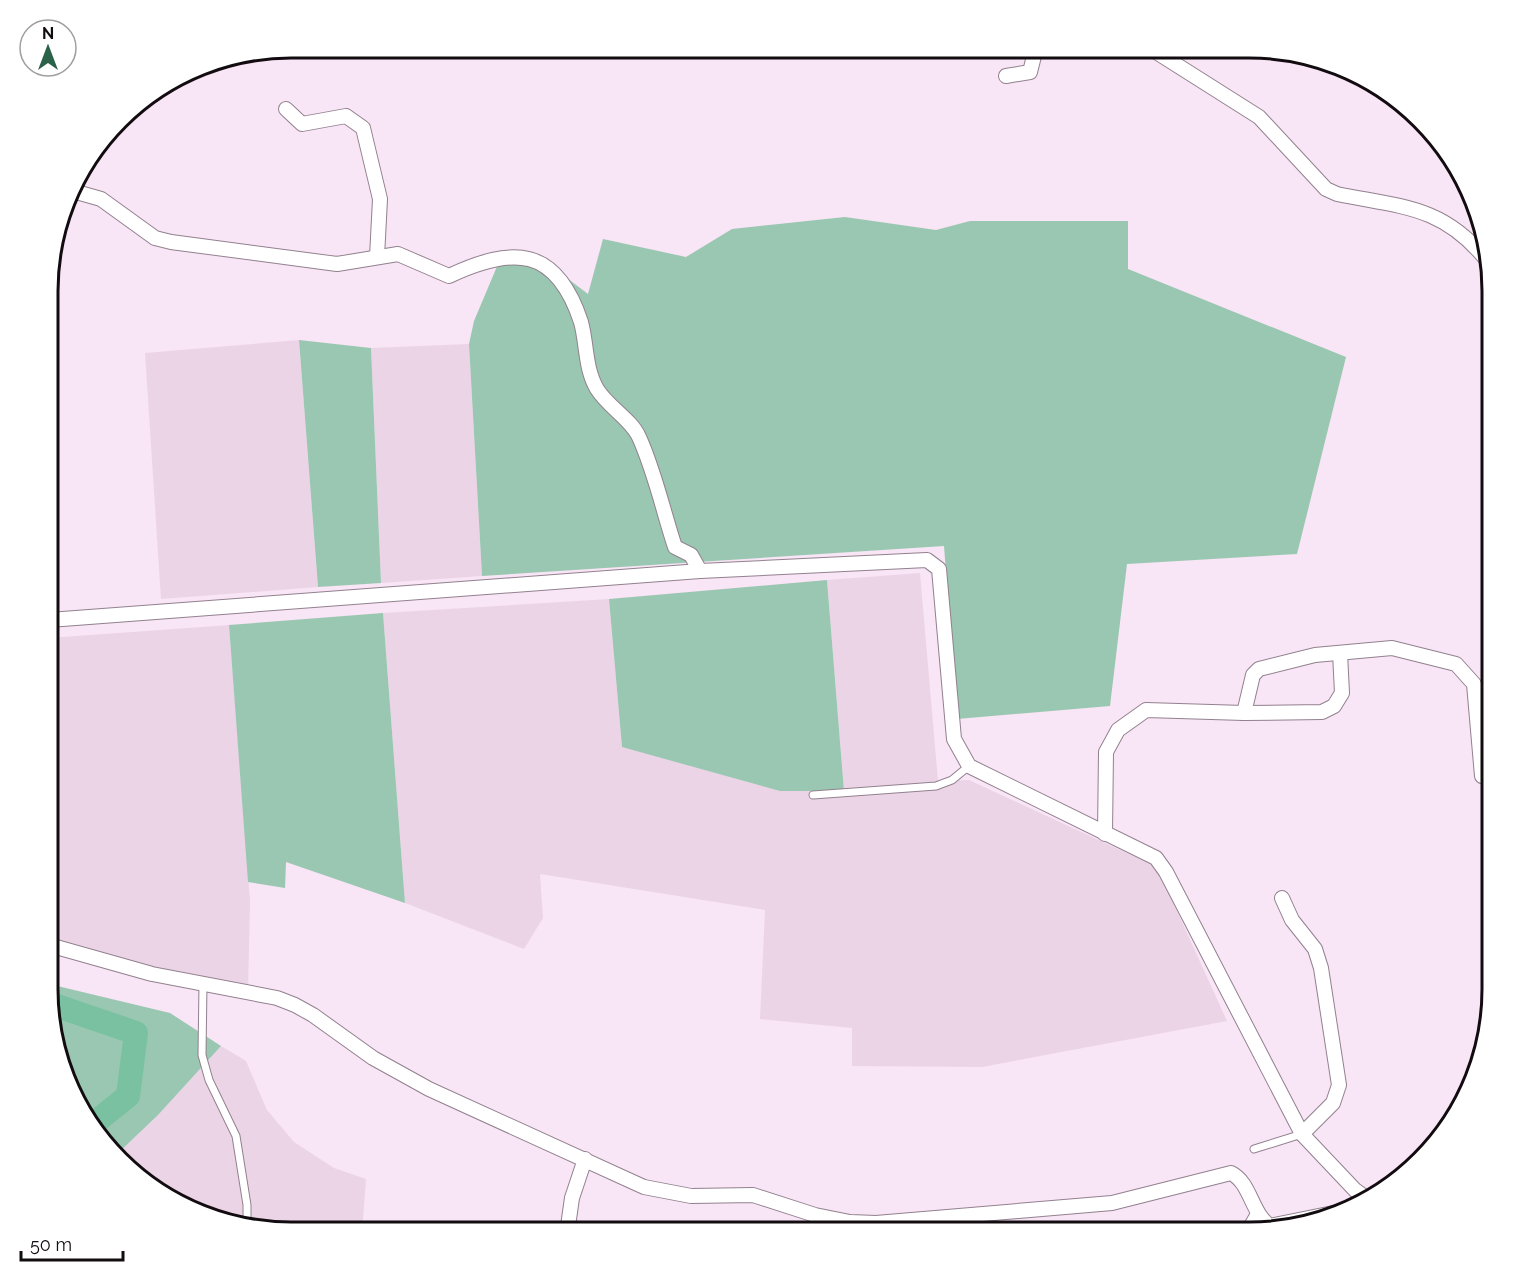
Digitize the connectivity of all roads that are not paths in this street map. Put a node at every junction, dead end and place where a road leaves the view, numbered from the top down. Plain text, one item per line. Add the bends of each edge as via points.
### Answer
1 (1034, 58) edge
2 (1166, 58) edge
3 (1006, 76) dead end
4 (286, 109) dead end
5 (80, 194) edge
6 (1478, 249) edge
7 (377, 257) junction
8 (700, 571) junction
9 (58, 619) edge
10 (1340, 652) junction
11 (1244, 713) junction
12 (969, 766) junction
13 (1482, 776) edge
14 (813, 795) dead end
15 (1105, 834) junction
16 (1282, 898) dead end
17 (58, 948) edge
18 (203, 984) junction
19 (1302, 1134) junction
20 (1254, 1149) dead end
21 (585, 1159) junction
22 (1360, 1194) edge
23 (1258, 1214) junction
24 (247, 1218) edge
25 (569, 1222) edge
26 (850, 1222) edge
27 (933, 1222) edge
28 (1253, 1222) edge
29 (1266, 1222) edge

1 - 3 street via 1030,72
2 - 6 street via 1259,117 1326,189 1431,214 1451,224
4 - 7 street via 302,124 346,116 363,128 380,199
5 - 7 street via 101,199 155,238 171,242 337,264
7 - 8 street via 398,255 449,276 476,264 522,257 542,262 563,284 580,322 597,388 639,436 675,547 691,555
8 - 9 street
8 - 12 street via 927,560 934,563 939,569 954,739
10 - 11 street via 1259,669 1253,675
10 - 11 street via 1342,693 1334,706 1322,712
10 - 13 street via 1392,648 1456,664 1474,684
11 - 15 street via 1146,710 1118,730 1106,752
12 - 14 lane via 952,780 936,786
12 - 15 street
15 - 19 street via 1156,858 1166,872
16 - 19 street via 1292,920 1316,949 1339,1085 1333,1103
17 - 18 street
18 - 21 street via 295,1005 373,1058 429,1089
18 - 24 lane via 202,1055 209,1080 236,1136
19 - 20 lane
19 - 22 street
21 - 25 street
21 - 26 street via 644,1187 671,1194 753,1195
23 - 27 street via 1239,1177 1231,1173 1112,1203
23 - 28 street
23 - 29 street

